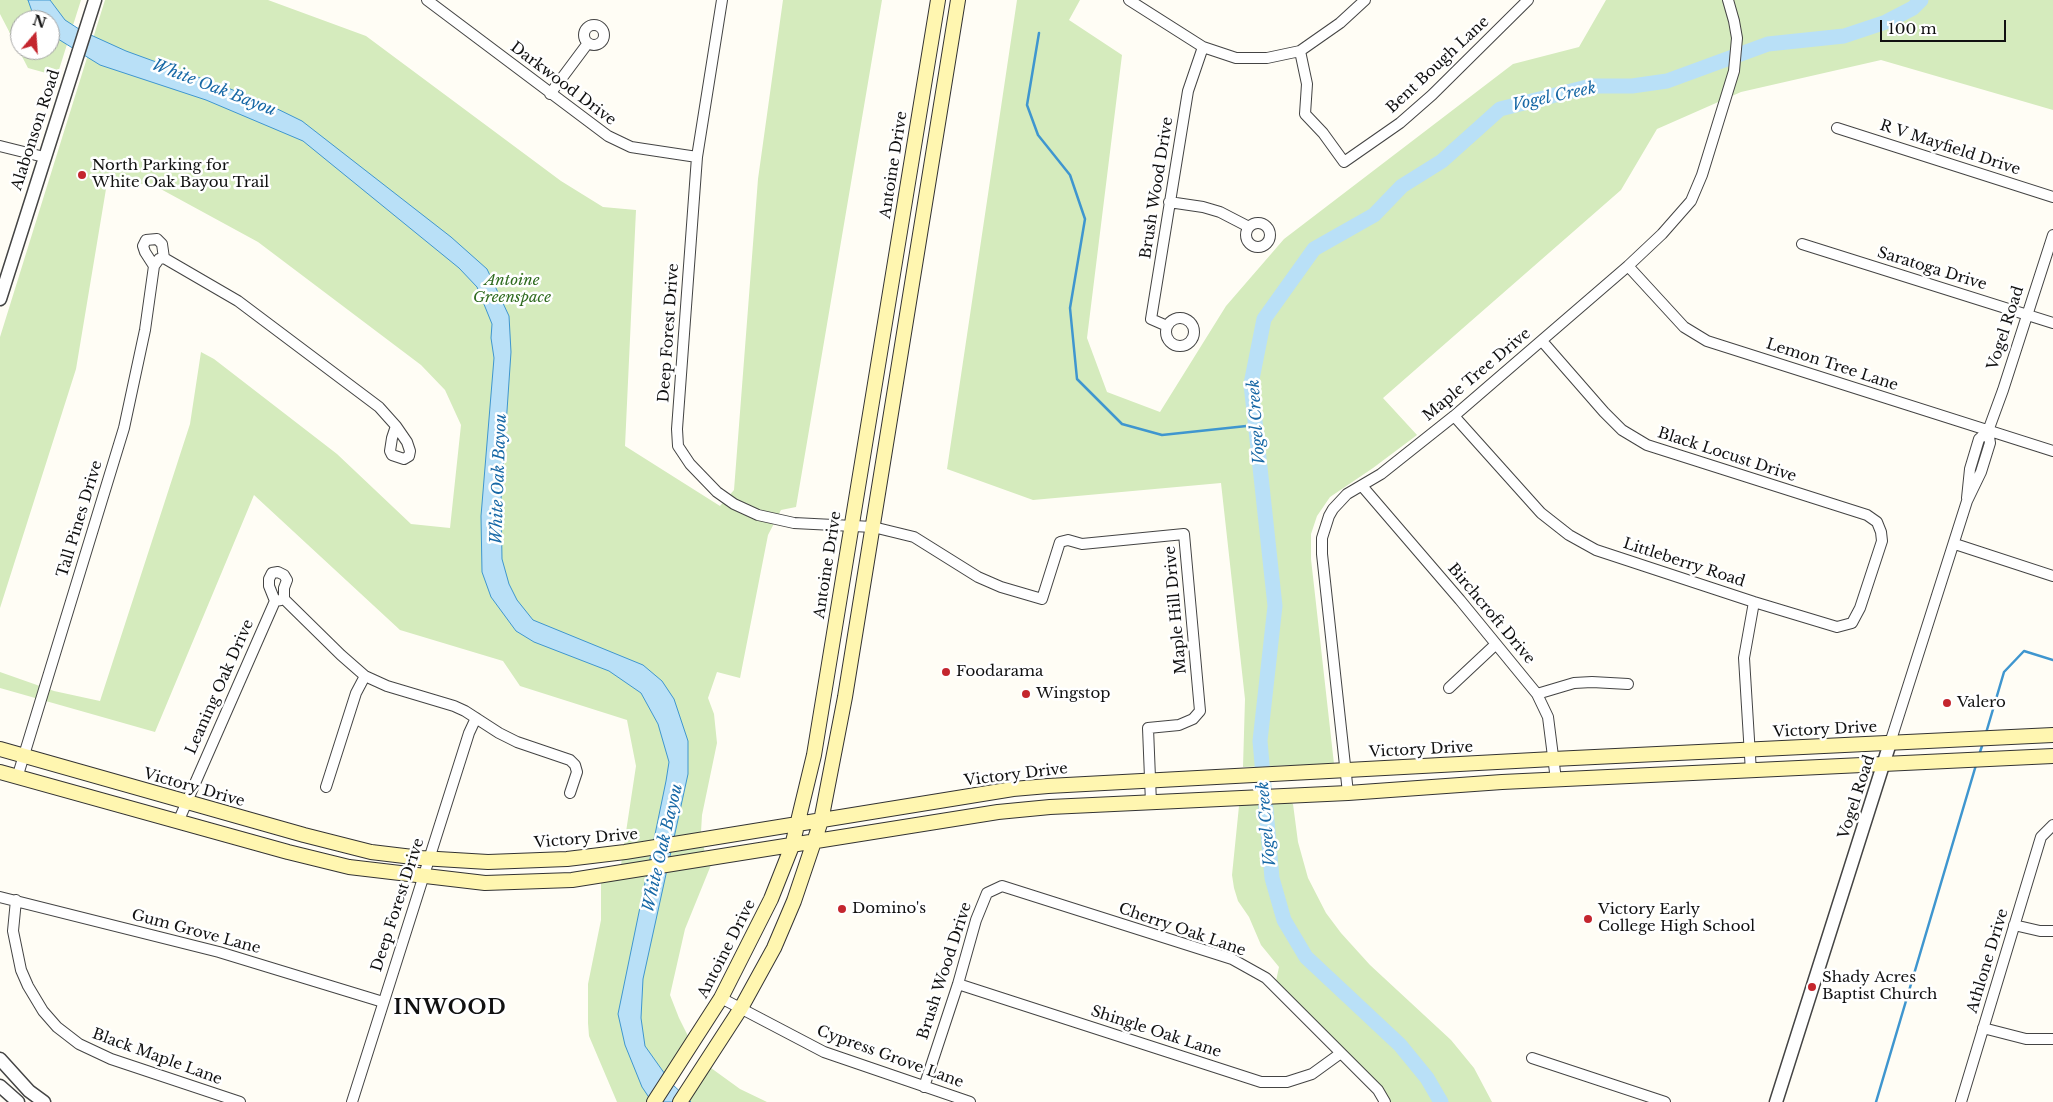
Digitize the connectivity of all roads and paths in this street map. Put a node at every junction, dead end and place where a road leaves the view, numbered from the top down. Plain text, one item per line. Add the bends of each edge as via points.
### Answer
1 (95, 0) edge
2 (427, 0) edge
3 (722, 0) edge
4 (938, 0) edge
5 (958, 0) edge
6 (1129, 0) edge
7 (1365, 0) edge
8 (1528, 0) edge
9 (1728, 0) edge
10 (588, 43) dead end
11 (1203, 47) junction
12 (1300, 51) junction
13 (927, 65) junction
14 (946, 68) junction
15 (550, 94) junction
16 (1837, 128) dead end
17 (0, 146) edge
18 (44, 157) junction
19 (697, 157) junction
20 (907, 190) junction
21 (926, 193) junction
22 (2053, 197) edge
23 (1169, 202) junction
24 (1249, 227) dead end
25 (2053, 235) edge
26 (1802, 244) dead end
27 (164, 258) junction
28 (154, 266) junction
29 (1628, 266) junction
30 (2, 284) edge
31 (0, 299) edge
32 (2028, 316) junction
33 (2053, 323) edge
34 (1167, 326) dead end
35 (1542, 340) junction
36 (879, 357) junction
37 (901, 361) junction
38 (1454, 416) junction
39 (396, 426) dead end
40 (1988, 430) junction
41 (2053, 451) edge
42 (1362, 486) junction
43 (851, 526) junction
44 (1878, 526) joint
45 (873, 528) junction
46 (1955, 544) junction
47 (2053, 576) edge
48 (1754, 602) junction
49 (1496, 644) junction
50 (832, 645) junction
51 (853, 646) junction
52 (366, 676) junction
53 (1628, 684) dead end
54 (1449, 688) dead end
55 (1537, 694) junction
56 (476, 718) junction
57 (2053, 735) edge
58 (1890, 743) junction
59 (0, 749) edge
60 (1750, 750) junction
61 (22, 756) junction
62 (2053, 756) edge
63 (1553, 759) junction
64 (1885, 764) junction
65 (1346, 770) junction
66 (0, 772) edge
67 (1751, 772) junction
68 (17, 778) junction
69 (1556, 780) junction
70 (1150, 781) junction
71 (326, 786) dead end
72 (570, 793) dead end
73 (1348, 793) junction
74 (944, 801) junction
75 (186, 802) junction
76 (1152, 803) junction
77 (950, 820) junction
78 (821, 821) junction
79 (178, 822) junction
80 (797, 825) junction
81 (2050, 827) edge
82 (813, 842) junction
83 (792, 846) junction
84 (429, 858) junction
85 (567, 859) junction
86 (423, 876) junction
87 (572, 880) junction
88 (987, 893) joint
89 (0, 896) edge
90 (16, 900) junction
91 (2014, 925) junction
92 (2053, 931) edge
93 (958, 984) junction
94 (721, 998) junction
95 (383, 1002) junction
96 (741, 1008) junction
97 (1983, 1028) junction
98 (2053, 1039) edge
99 (1341, 1053) junction
100 (1532, 1058) dead end
101 (0, 1059) edge
102 (17, 1078) junction
103 (924, 1087) junction
104 (3, 1088) edge
105 (18, 1102) edge
106 (44, 1102) edge
107 (240, 1102) edge
108 (352, 1102) edge
109 (654, 1102) edge
110 (680, 1102) edge
111 (970, 1102) edge
112 (1385, 1102) edge
113 (1665, 1102) edge
114 (1776, 1102) edge
115 (1961, 1102) edge

1 - 18 street, Alabonson Road
2 - 15 street, Darkwood Drive
3 - 19 street, Deep Forest Drive
4 - 13 main road, Antoine Drive
5 - 14 main road
6 - 11 street
7 - 12 street via 1340,23
8 - 12 street, Bent Bough Lane via 1400,123 1344,162 1305,114 1307,84
9 - 29 street, Maple Tree Drive via 1734,21 1736,58 1697,188 1692,201
10 - 15 street
11 - 12 street via 1236,58 1267,58
11 - 23 street, Brush Wood Drive via 1188,91
13 - 14 main road
13 - 20 main road, Antoine Drive
14 - 21 main road
15 - 19 street, Darkwood Drive via 618,142 644,150
16 - 22 street, R V Mayfield Drive
17 - 18 street
18 - 30 street, Alabonson Road
19 - 43 street, Deep Forest Drive via 678,446 717,492 734,504 758,515 794,524
20 - 21 main road
20 - 36 main road, Antoine Drive
21 - 37 main road
23 - 24 street via 1220,212
23 - 34 street, Brush Wood Drive via 1151,319
25 - 32 street, Vogel Road
26 - 32 street, Saratoga Drive
27 - 28 street
27 - 28 street via 162,244 157,239 146,240 144,252
27 - 39 street via 238,301 362,393
28 - 61 street, Tall Pines Drive via 130,406
29 - 35 street, Maple Tree Drive
29 - 40 street, Lemon Tree Lane via 1684,327 1707,341
30 - 31 street, Alabonson Road
32 - 33 street, Saratoga Drive
32 - 40 street, Vogel Road
35 - 38 street, Maple Tree Drive
35 - 44 street, Black Locust Drive via 1622,430 1647,445 1867,515
36 - 37 main road
36 - 43 main road, Antoine Drive
37 - 45 main road
38 - 42 street, Maple Tree Drive
38 - 48 street, Littleberry Road via 1541,513 1569,535 1596,550
40 - 41 street, Lemon Tree Lane
40 - 46 street, Vogel Road via 1979,439 1970,469 1967,501
42 - 49 street, Birchcroft Drive
42 - 65 street, Maple Tree Drive via 1347,494 1333,509 1322,538
43 - 45 street, Deep Forest Drive
43 - 50 main road, Antoine Drive
44 - 48 street, Littleberry Road via 1882,541 1852,623 1837,627
45 - 51 main road
45 - 70 street, Maple Hill Drive via 914,537 978,577 1042,598 1060,542 1068,540 1082,544 1184,534 1200,711 1193,719 1179,725 1148,728
46 - 47 street
46 - 58 street, Vogel Road
48 - 60 street via 1744,658
49 - 54 street
49 - 55 street, Birchcroft Drive
50 - 51 main road
50 - 80 main road, Antoine Drive via 814,755
51 - 78 main road
52 - 56 street via 387,686 454,706
52 - 71 street via 356,693
52 - 75 street, Leaning Oak Drive via 280,600
53 - 55 street via 1574,683
55 - 63 street, Birchcroft Drive via 1548,717
56 - 72 street via 517,742 570,760 577,772
56 - 84 street, Deep Forest Drive
57 - 58 main road, Victory Drive
58 - 60 main road, Victory Drive
58 - 64 street, Vogel Road
59 - 61 main road, Victory Drive
60 - 63 main road, Victory Drive
60 - 67 street
61 - 68 street, Tall Pines Drive
61 - 75 main road, Victory Drive
62 - 64 main road
63 - 65 main road, Victory Drive
63 - 69 street, Birchcroft Drive
64 - 67 main road
64 - 114 street, Vogel Road
65 - 70 main road, Victory Drive
65 - 73 street, Maple Tree Drive
66 - 68 main road
67 - 69 main road
68 - 79 main road
69 - 73 main road
70 - 74 main road, Victory Drive via 1037,787
70 - 76 street, Maple Hill Drive
73 - 76 main road
74 - 77 main road
74 - 78 main road, Victory Drive
75 - 79 street, Leaning Oak Drive
75 - 84 main road, Victory Drive via 371,852
76 - 77 main road via 1050,807
77 - 82 main road
78 - 80 main road, Victory Drive
78 - 82 main road
79 - 86 main road via 350,867
80 - 83 main road, Antoine Drive
80 - 85 main road, Victory Drive
81 - 91 street, Athlone Drive via 2040,837
82 - 83 main road
82 - 96 main road via 779,936
83 - 87 main road
83 - 94 main road, Antoine Drive
84 - 85 main road, Victory Drive via 488,862
84 - 86 street, Deep Forest Drive
85 - 87 main road
86 - 87 main road via 485,883
86 - 95 street, Deep Forest Drive
88 - 93 street, Brush Wood Drive
88 - 99 street, Cherry Oak Lane via 1002,886 1232,959 1266,978
89 - 90 street, Gum Grove Lane
90 - 95 street, Gum Grove Lane via 219,952
90 - 107 street, Black Maple Lane via 13,931 21,970 43,1011 57,1027 79,1044 111,1060
91 - 92 street
91 - 97 street, Athlone Drive
93 - 99 street, Shingle Oak Lane via 1261,1082 1287,1082 1312,1074
93 - 103 street, Brush Wood Drive
94 - 96 street, Cypress Grove Lane
94 - 109 main road, Antoine Drive
95 - 108 street, Deep Forest Drive
96 - 103 street, Cypress Grove Lane via 824,1052
96 - 110 main road
97 - 98 street via 2026,1039
97 - 115 street, Athlone Drive
99 - 112 street, Cherry Oak Lane via 1378,1090
100 - 113 street
101 - 102 street
102 - 104 street
102 - 106 street
103 - 111 street, Cypress Grove Lane
104 - 105 street

